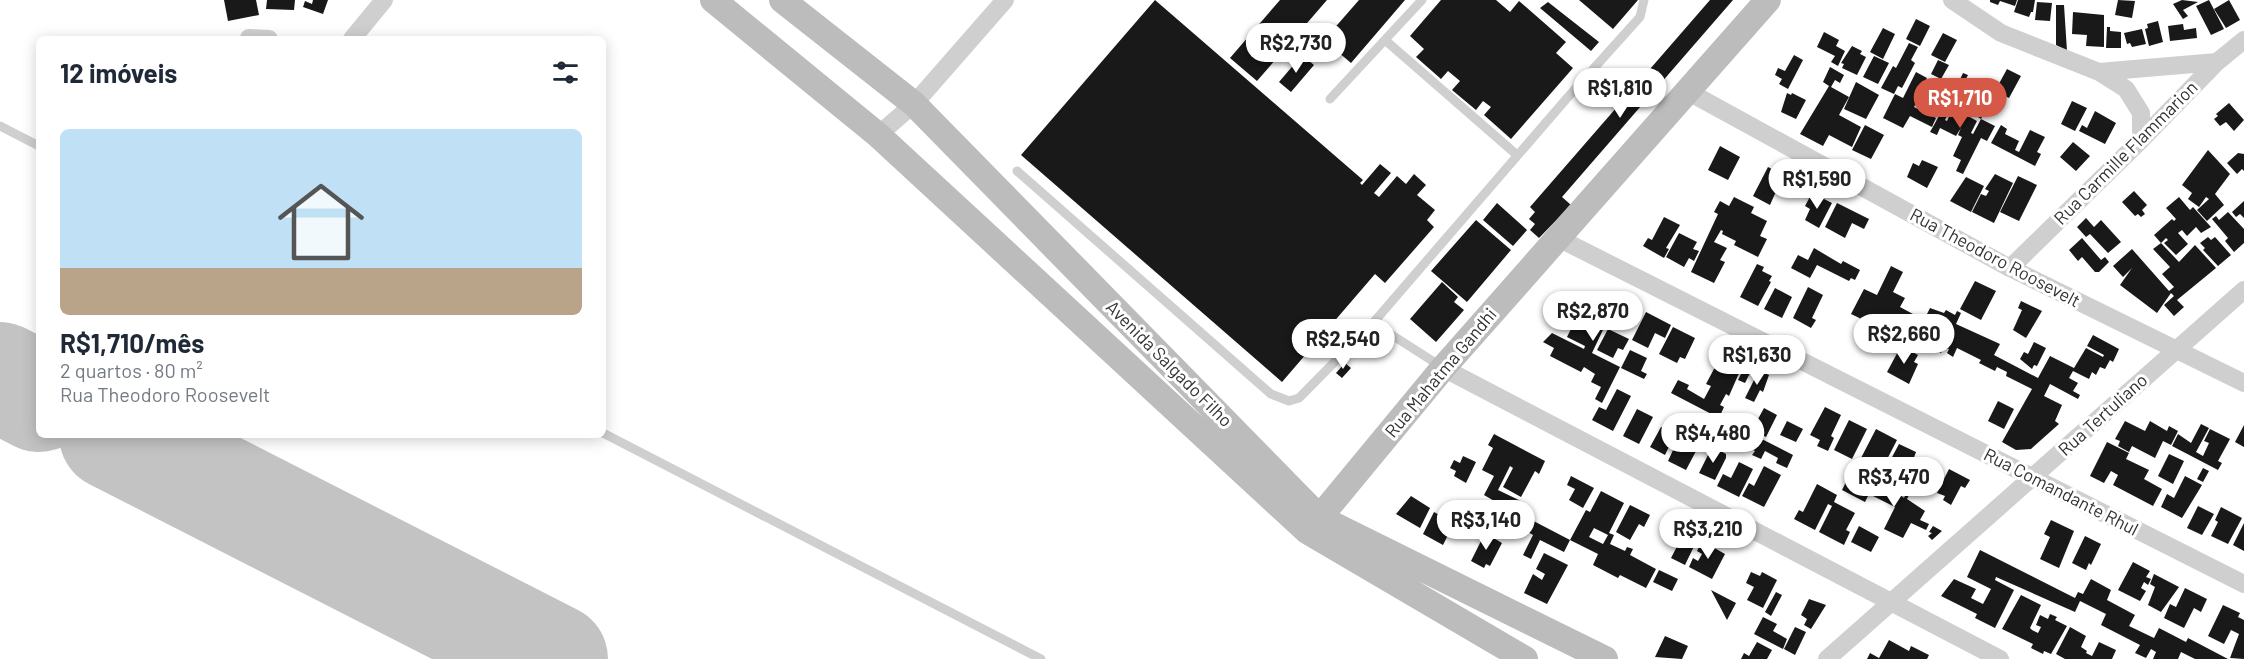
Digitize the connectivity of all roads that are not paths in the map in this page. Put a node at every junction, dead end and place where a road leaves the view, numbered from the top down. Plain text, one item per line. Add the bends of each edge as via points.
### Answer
1 (384, 0) edge
2 (713, 0) edge
3 (782, 0) edge
4 (1005, 0) edge
5 (1422, 0) edge
6 (1644, 0) edge
7 (1768, 0) edge
8 (1952, 0) edge
9 (354, 36) edge
10 (1385, 40) junction
11 (2244, 40) edge
12 (2217, 62) junction
13 (2099, 72) junction
14 (1687, 91) junction
15 (1330, 99) dead end
16 (914, 104) junction
17 (0, 126) edge
18 (878, 135) junction
19 (2141, 140) junction
20 (36, 144) edge
21 (1517, 155) junction
22 (1017, 171) dead end
23 (1557, 238) junction
24 (2010, 268) junction
25 (2244, 290) edge
26 (1373, 323) junction
27 (2176, 350) junction
28 (1443, 368) junction
29 (2244, 384) edge
30 (606, 435) edge
31 (2032, 478) junction
32 (1314, 524) junction
33 (2244, 584) edge
34 (1892, 602) junction
35 (1041, 659) edge
36 (1526, 659) edge
37 (1605, 659) edge
38 (1827, 659) edge
39 (2000, 659) edge

1 - 9 street
2 - 18 street
3 - 16 street, Avenida Salgado Filho
4 - 16 street
5 - 10 lane
6 - 21 lane via 1640,17
7 - 14 street, Rua Mahatma Gandhi
8 - 13 street via 2001,33
10 - 15 lane
10 - 21 lane
11 - 12 street, Rua Carmille Flammarion
12 - 13 street
12 - 19 street, Rua Carmille Flammarion
13 - 19 street via 2126,89 2141,113
14 - 23 street, Rua Mahatma Gandhi
14 - 24 street, Rua Theodoro Roosevelt
16 - 18 street
16 - 32 street, Avenida Salgado Filho
17 - 20 lane
18 - 32 street
19 - 24 street, Rua Carmille Flammarion
21 - 26 lane
22 - 26 lane via 1271,394 1289,401 1299,398
23 - 28 street, Rua Mahatma Gandhi
23 - 31 street, Rua Comandante Rhul
24 - 27 street, Rua Theodoro Roosevelt
25 - 27 street, Rua Tertuliano
26 - 28 lane
27 - 29 street, Rua Theodoro Roosevelt
27 - 31 street, Rua Tertuliano
28 - 32 street, Rua Mahatma Gandhi
28 - 34 street
30 - 35 lane
31 - 33 street, Rua Comandante Rhul
31 - 34 street, Rua Tertuliano
32 - 36 street, Avenida Salgado Filho
32 - 37 street, Avenida Salgado Filho
34 - 38 street, Rua Tertuliano
34 - 39 street

